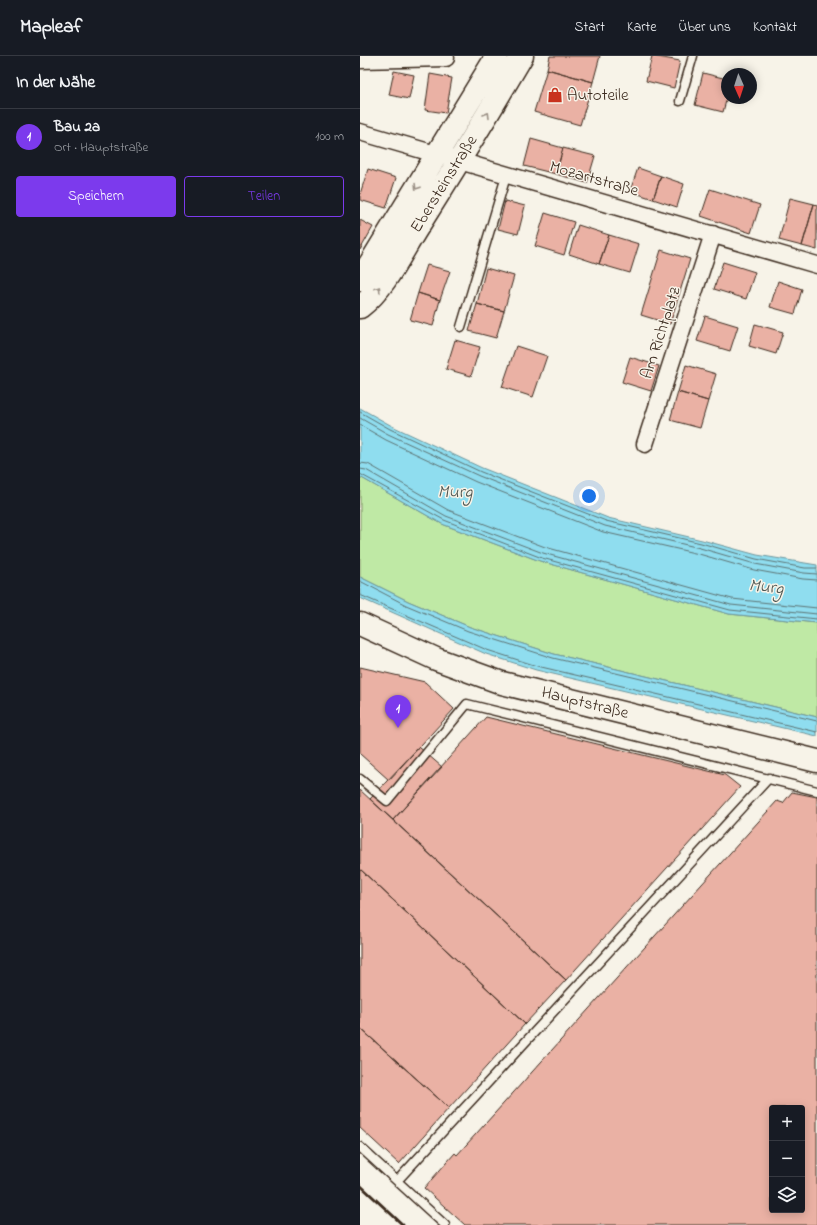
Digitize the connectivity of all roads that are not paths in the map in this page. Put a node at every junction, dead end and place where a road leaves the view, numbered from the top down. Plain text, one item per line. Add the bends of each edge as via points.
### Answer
1 (497, 56) edge
2 (522, 56) edge
3 (693, 56) edge
4 (446, 58) dead end
5 (360, 60) edge
6 (680, 101) dead end
7 (360, 132) edge
8 (437, 154) junction
9 (460, 160) junction
10 (507, 174) junction
11 (713, 234) junction
12 (817, 265) edge
13 (360, 280) edge
14 (360, 307) edge
15 (461, 327) dead end
16 (645, 444) dead end
17 (360, 624) edge
18 (817, 761) edge
19 (769, 778) junction
20 (360, 779) edge
21 (817, 791) edge
22 (360, 1147) edge
23 (397, 1181) junction
24 (445, 1225) edge

1 - 8 street, Ebersteinstraße
9 -> 2 street, Ebersteinstraße
3 - 6 lane
4 - 5 street
7 - 8 street, Mozartstraße
8 - 9 street, Mozartstraße
8 -> 13 street, Ebersteinstraße
9 - 10 street, Mozartstraße
14 -> 9 street, Ebersteinstraße via 372,298
10 - 11 street, Mozartstraße
10 - 15 lane
11 - 12 street, Mozartstraße
11 - 16 street, Am Richtplatz
17 - 18 street, Hauptstraße via 436,659 502,683
19 - 20 lane via 467,704 387,801
19 - 21 lane
19 - 23 lane
22 - 23 lane
23 - 24 lane

